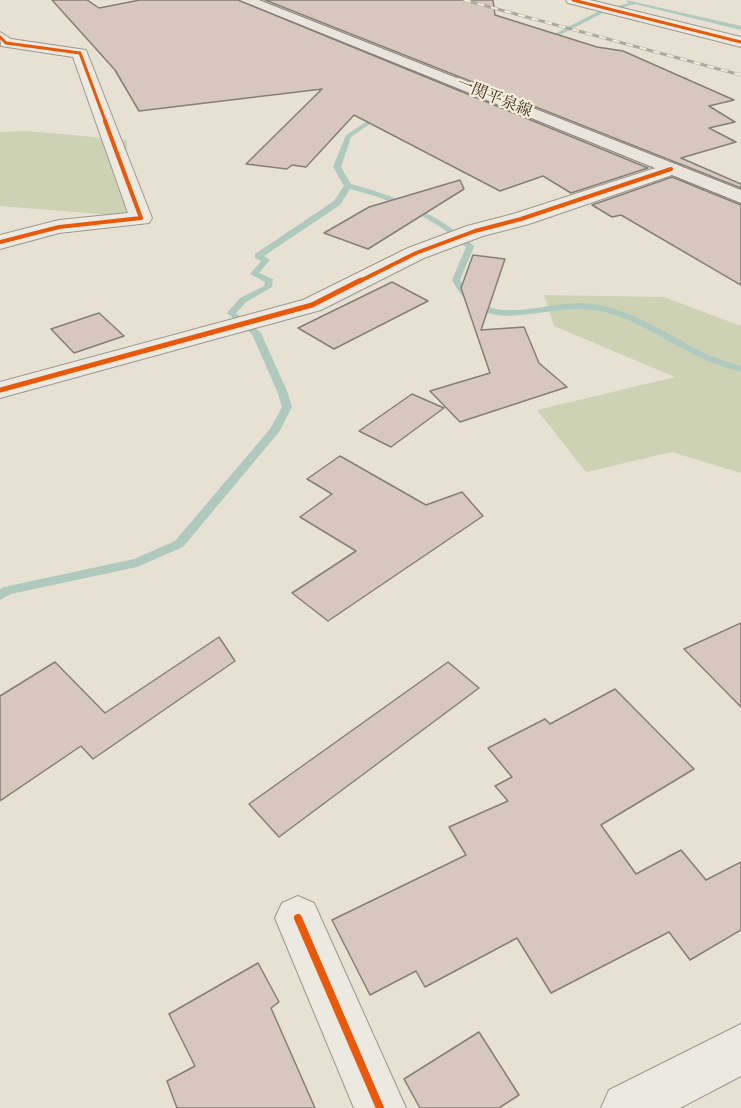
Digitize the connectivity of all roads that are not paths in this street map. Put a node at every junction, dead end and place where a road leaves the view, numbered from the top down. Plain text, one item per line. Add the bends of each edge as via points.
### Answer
1 (247, 0) edge
2 (573, 0) edge
3 (0, 37) edge
4 (741, 42) edge
5 (671, 168) junction
6 (741, 197) edge
7 (0, 242) edge
8 (0, 390) edge
9 (298, 918) dead end
10 (741, 1049) edge
11 (380, 1108) edge
12 (627, 1108) edge

1 - 5 main road, 一関平泉線
2 - 4 street
3 - 7 street via 6,43 80,53 141,218 59,227
5 - 6 main road, 一関平泉線
5 - 8 street via 416,253 312,305
9 - 11 street
10 - 12 street

